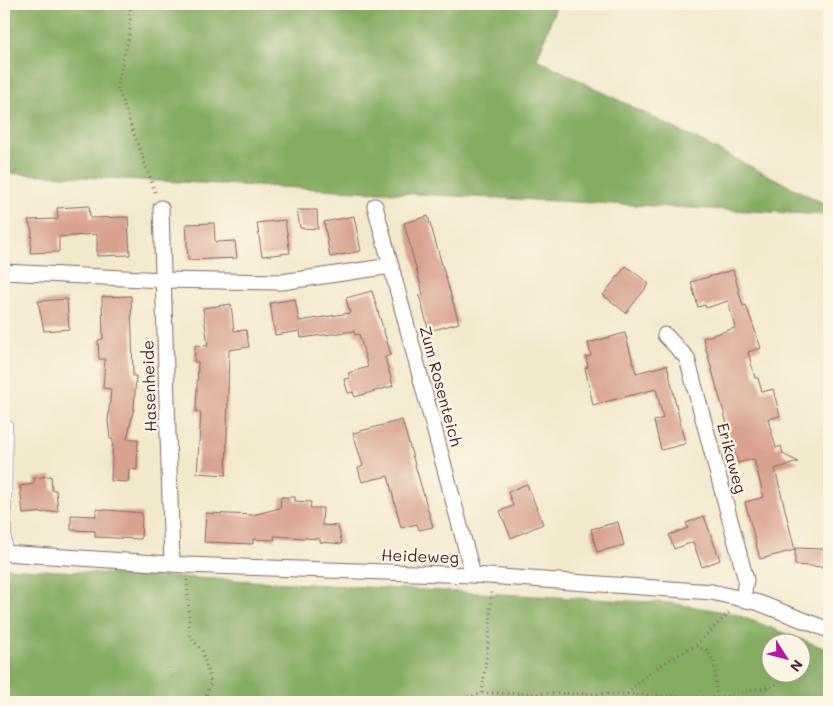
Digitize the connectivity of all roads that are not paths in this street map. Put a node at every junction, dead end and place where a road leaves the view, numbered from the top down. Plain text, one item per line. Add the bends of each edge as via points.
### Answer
1 (375, 206) dead end
2 (161, 208) road end
3 (391, 266) junction
4 (4, 272) edge
5 (164, 280) junction
6 (666, 335) dead end
7 (8, 424) dead end
8 (6, 554) edge
9 (179, 564) junction
10 (473, 575) junction
11 (743, 598) junction
12 (829, 630) edge

1 - 3 street, Zum Rosenteich
2 - 5 street, Hasenheide
3 - 5 street via 282,282
3 - 10 street, Zum Rosenteich
4 - 5 street
5 - 9 street, Hasenheide
6 - 11 street, Erikaweg via 687,358 746,580
7 - 8 lane
8 - 9 street, Heideweg
9 - 10 street, Heideweg
10 - 11 street, Heideweg via 655,587
11 - 12 street, Heideweg

